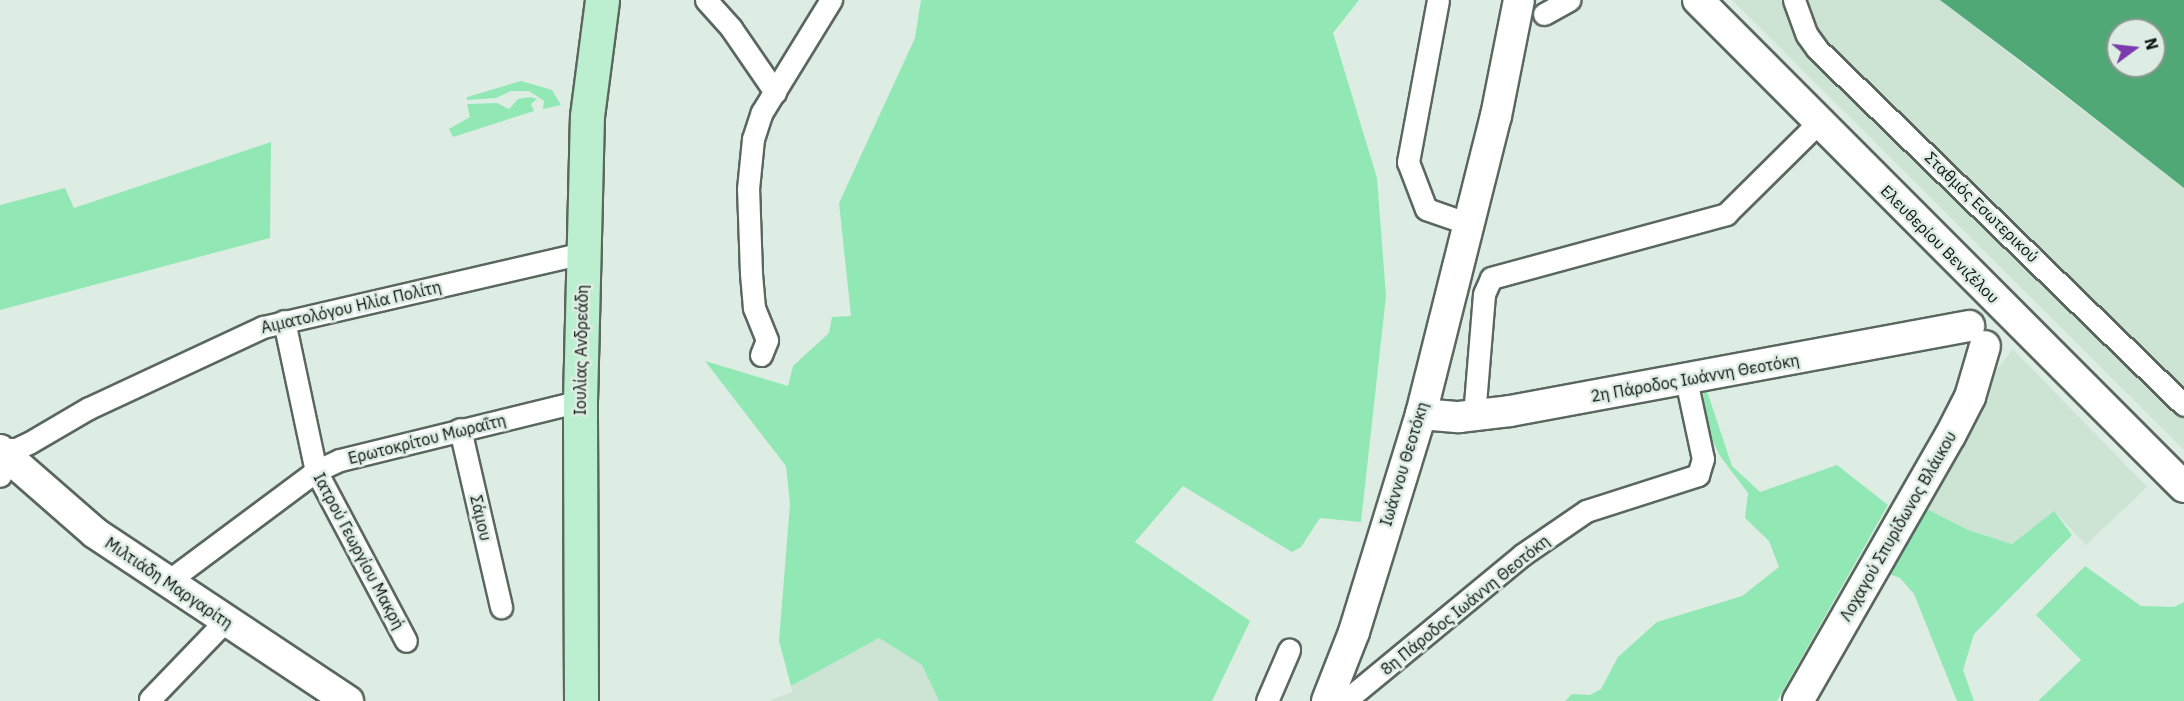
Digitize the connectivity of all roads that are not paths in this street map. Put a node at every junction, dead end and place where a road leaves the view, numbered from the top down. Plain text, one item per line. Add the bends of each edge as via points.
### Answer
1 (602, 0) edge
2 (706, 0) edge
3 (831, 0) edge
4 (1438, 0) edge
5 (1569, 0) edge
6 (1698, 0) edge
7 (1794, 0) edge
8 (1531, 7) edge
9 (775, 92) junction
10 (1819, 122) junction
11 (1469, 224) junction
12 (583, 253) junction
13 (1988, 293) junction
14 (284, 321) junction
15 (2022, 327) junction
16 (1977, 336) junction
17 (761, 355) dead end
18 (1686, 380) junction
19 (580, 401) junction
20 (2184, 405) edge
21 (1421, 414) junction
22 (1474, 416) junction
23 (460, 429) junction
24 (0, 450) edge
25 (316, 471) junction
26 (0, 476) edge
27 (2184, 487) edge
28 (167, 582) junction
29 (501, 607) dead end
30 (225, 621) junction
31 (406, 641) dead end
32 (1289, 650) dead end
33 (150, 699) dead end
34 (348, 701) edge
35 (580, 701) edge
36 (1267, 701) edge
37 (1327, 701) edge
38 (1346, 701) edge
39 (1798, 701) edge

1 - 12 main road, Ιουλίας Ανδρεάδη via 588,94
2 - 9 street via 731,28
3 - 9 street
4 - 11 street via 1408,145 1408,162 1426,208
5 - 8 street
6 - 10 main road, Ελευθερίου Βενιζέλου
7 - 20 street, Σταθμός Εσωτερικού via 1807,35 1817,49
8 - 11 main road, Ιωάννου Θεοτόκη
9 - 17 street via 757,125 749,170 752,296 767,340
10 - 13 main road, Ελευθερίου Βενιζέλου
10 - 22 street via 1726,214 1491,278 1484,294
11 - 21 main road, Ιωάννου Θεοτόκη
12 - 14 street, Αιματολόγου Ηλία Πολίτη
12 - 19 main road, Ιουλίας Ανδρεάδη
13 - 15 main road, Ελευθερίου Βενιζέλου
13 - 16 main road, Λοχαγού Σπυρίδωνος Βλάικου via 1970,314
14 - 24 street, Αιματολόγου Ηλία Πολίτη via 244,334 89,408 29,443
14 - 25 street, Ιατρού Γεωργίου Μακρή
15 - 16 main road via 2001,345
15 - 27 main road, Ελευθερίου Βενιζέλου
16 - 18 main road, 2η Πάροδος Ιωάννη Θεοτόκη
16 - 39 main road, Λοχαγού Σπυρίδωνος Βλάικου via 1970,397
18 - 22 main road, 2η Πάροδος Ιωάννη Θεοτόκη
18 - 38 street, 8η Πάροδος Ιωάννη Θεοτόκη via 1703,459 1698,475 1586,511 1522,555
19 - 23 street, Ερωτοκρίτου Μωραΐτη
19 - 35 main road, Ιουλίας Ανδρεάδη
21 - 22 main road, 2η Πάροδος Ιωάννη Θεοτόκη
21 - 37 main road, Ιωάννου Θεοτόκη via 1354,632
23 - 25 street, Ερωτοκρίτου Μωραΐτη via 368,451
23 - 29 street, Σάμου
24 - 26 street via 6,463
24 - 28 main road, Μιλτιάδη Μαργαρίτη via 95,533
25 - 28 street, Ερωτοκρίτου Μωραΐτη
25 - 31 street, Ιατρού Γεωργίου Μακρή
28 - 30 main road, Μιλτιάδη Μαργαρίτη
30 - 33 street
30 - 34 main road, Μιλτιάδη Μαργαρίτη
32 - 36 street

